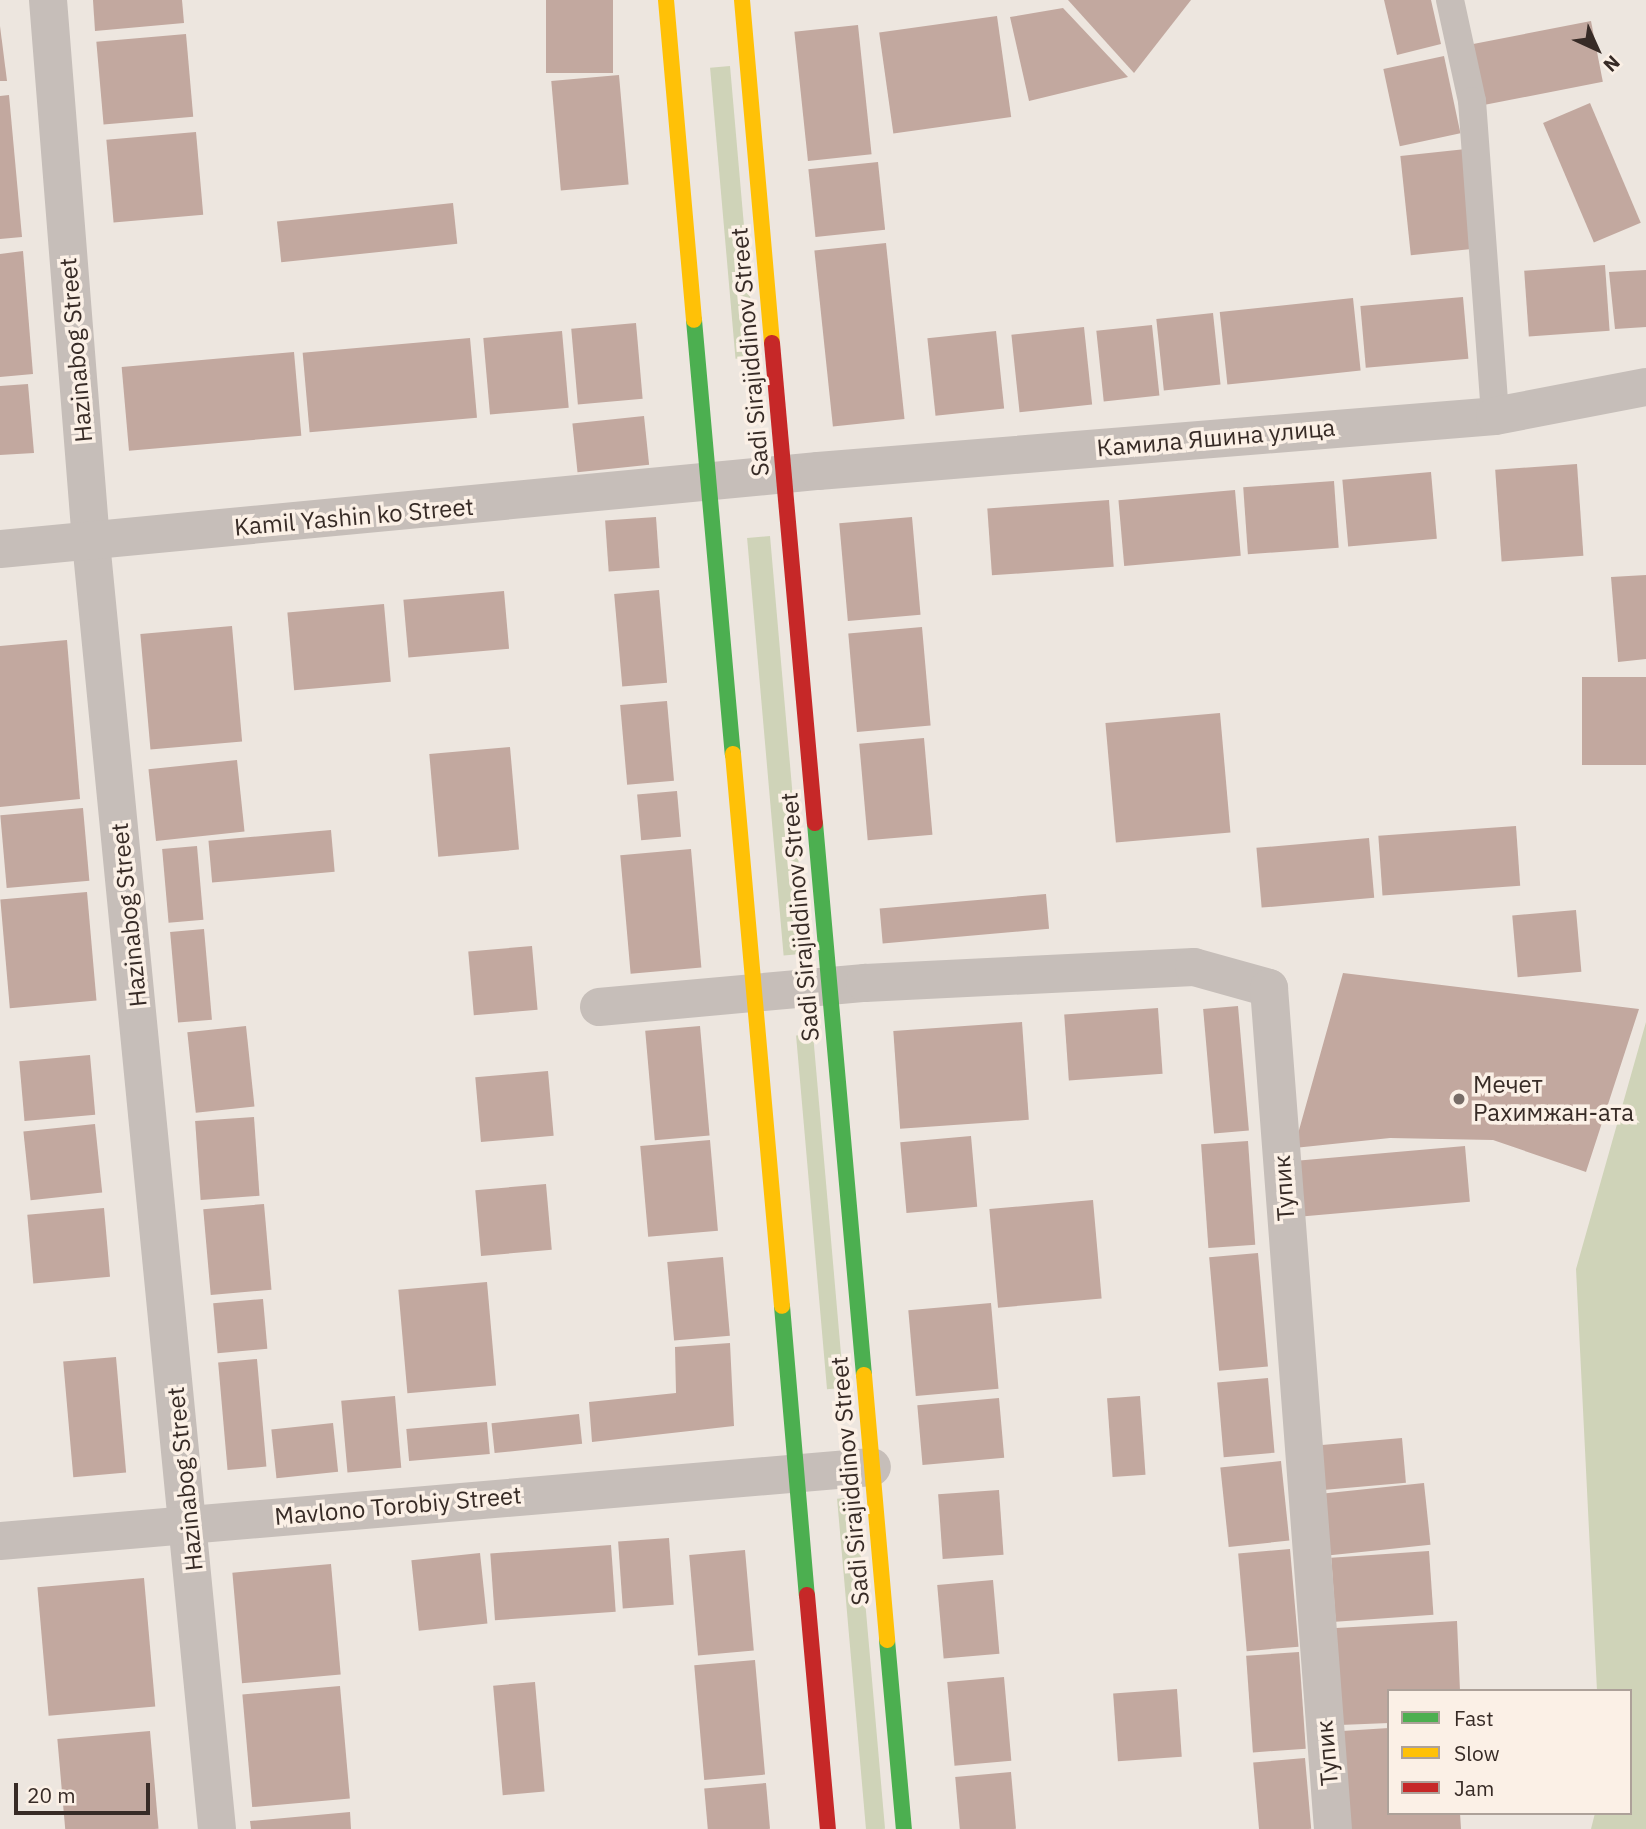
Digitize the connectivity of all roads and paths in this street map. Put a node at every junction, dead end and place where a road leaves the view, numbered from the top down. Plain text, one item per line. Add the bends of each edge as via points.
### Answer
1 (48, 0) edge
2 (666, 0) edge
3 (741, 0) edge
4 (1450, 0) edge
5 (1646, 387) edge
6 (1495, 416) junction
7 (784, 475) junction
8 (708, 484) junction
9 (91, 542) junction
10 (0, 549) edge
11 (829, 986) junction
12 (754, 992) junction
13 (599, 1007) dead end
14 (872, 1467) junction
15 (796, 1474) junction
16 (190, 1523) junction
17 (0, 1541) edge
18 (217, 1829) edge
19 (828, 1829) edge
20 (904, 1829) edge
21 (1333, 1829) edge

1 - 9 street, Hazinabog Street
2 - 8 street
3 - 7 street, Sadi Sirajiddinov Street
4 - 6 lane via 1472,101
5 - 6 street, Камила Яшина улица
6 - 7 street, Камила Яшина улица
7 - 8 street, Камила Яшина улица
7 - 11 street, Sadi Sirajiddinov Street
8 - 9 street, Kamil Yashin ko Street
8 - 12 street
9 - 10 street, Kamil Yashin ko Street
9 - 16 street, Hazinabog Street
11 - 12 street
11 - 14 street, Sadi Sirajiddinov Street
11 - 21 street, Тупик via 1194,967 1269,988
12 - 13 street
12 - 15 street
14 - 15 street, Mavlono Torobiy Street
14 - 20 street, Sadi Sirajiddinov Street
15 - 16 street, Mavlono Torobiy Street
15 - 19 street
16 - 17 street, Mavlono Torobiy Street
16 - 18 street, Hazinabog Street

